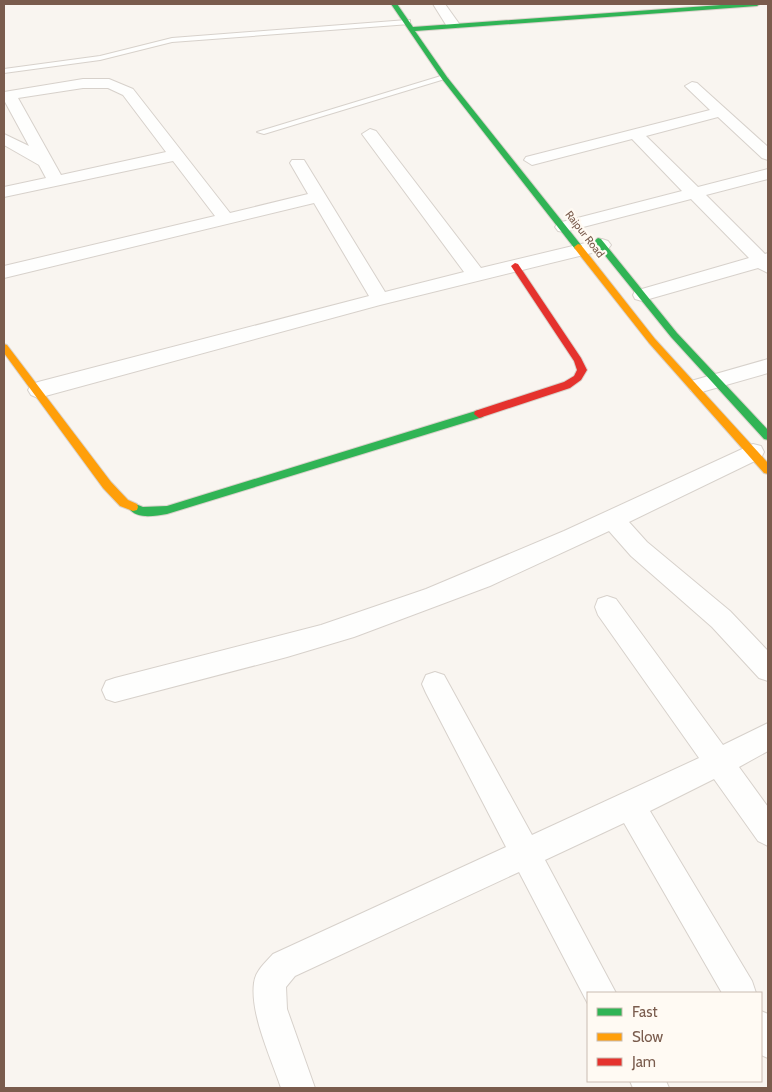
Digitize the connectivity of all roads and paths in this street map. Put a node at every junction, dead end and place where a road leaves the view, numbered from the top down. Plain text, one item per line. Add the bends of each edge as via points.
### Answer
1 (394, 4) edge
2 (621, 4) edge
3 (757, 4) edge
4 (446, 14) edge
5 (407, 23) junction
6 (4, 71) edge
7 (444, 78) junction
8 (692, 86) dead end
9 (6, 96) edge
10 (721, 112) junction
11 (261, 132) dead end
12 (634, 133) junction
13 (370, 134) dead end
14 (4, 140) edge
15 (177, 155) junction
16 (768, 156) edge
17 (532, 160) dead end
18 (46, 162) junction
19 (298, 163) dead end
20 (768, 174) edge
21 (56, 181) junction
22 (4, 192) edge
23 (695, 193) junction
24 (318, 197) junction
25 (572, 208) dead end
26 (226, 219) junction
27 (583, 222) junction
28 (564, 227) junction
29 (602, 246) junction
30 (582, 250) junction
31 (766, 262) edge
32 (515, 266) junction
33 (4, 272) edge
34 (476, 275) junction
35 (642, 295) junction
36 (380, 299) junction
37 (4, 347) edge
38 (768, 366) edge
39 (716, 381) junction
40 (694, 387) junction
41 (38, 390) junction
42 (763, 453) edge
43 (612, 519) junction
44 (607, 608) dead end
45 (768, 669) edge
46 (435, 684) dead end
47 (115, 690) dead end
48 (768, 736) edge
49 (720, 762) junction
50 (630, 805) junction
51 (768, 831) edge
52 (524, 854) junction
53 (599, 992) edge
54 (739, 992) edge
55 (762, 1030) edge
56 (768, 1041) edge
57 (298, 1088) edge

1 - 5 main road, Raipur Road
2 - 4 main road
3 - 4 main road
4 - 5 main road via 428,23
5 - 6 lane via 172,40 100,58
5 - 7 main road, Raipur Road
7 - 11 lane
7 - 28 main road, Raipur Road via 461,92
8 - 10 street
9 - 15 street via 91,84 120,86
9 - 18 street
10 - 12 street
10 - 16 street
12 - 17 street
12 - 23 street
13 - 34 street
14 - 18 street
15 - 21 street
15 - 26 street
18 - 21 street
19 - 24 street
20 - 23 street
21 - 22 street
23 - 27 street
23 - 31 street
24 - 26 street
24 - 36 street
25 - 27 main road, Raipur Road
26 - 33 street
27 - 28 street
27 - 29 main road, Raipur Road
28 - 30 main road, Raipur Road
29 - 30 street
29 - 35 main road, Raipur Road
30 - 32 street
30 - 40 main road, Raipur Road via 652,341
31 - 35 street
32 - 34 street
32 - 41 main road via 578,360 582,370 578,378 567,385 389,443 167,510 142,512 124,503 106,485
34 - 36 street
35 - 39 main road, Raipur Road
36 - 41 street
37 - 41 main road
38 - 39 street
39 - 40 street
39 - 42 main road, Raipur Road
40 - 42 main road, Raipur Road
42 - 43 street
43 - 45 street via 639,548 721,619
43 - 47 street via 468,584 386,615 282,647
44 - 49 street
46 - 52 street
48 - 49 street
49 - 50 street
49 - 51 street
50 - 52 street
50 - 54 street
52 - 53 street
52 - 57 street via 284,964 270,982 271,1009
55 - 56 street

